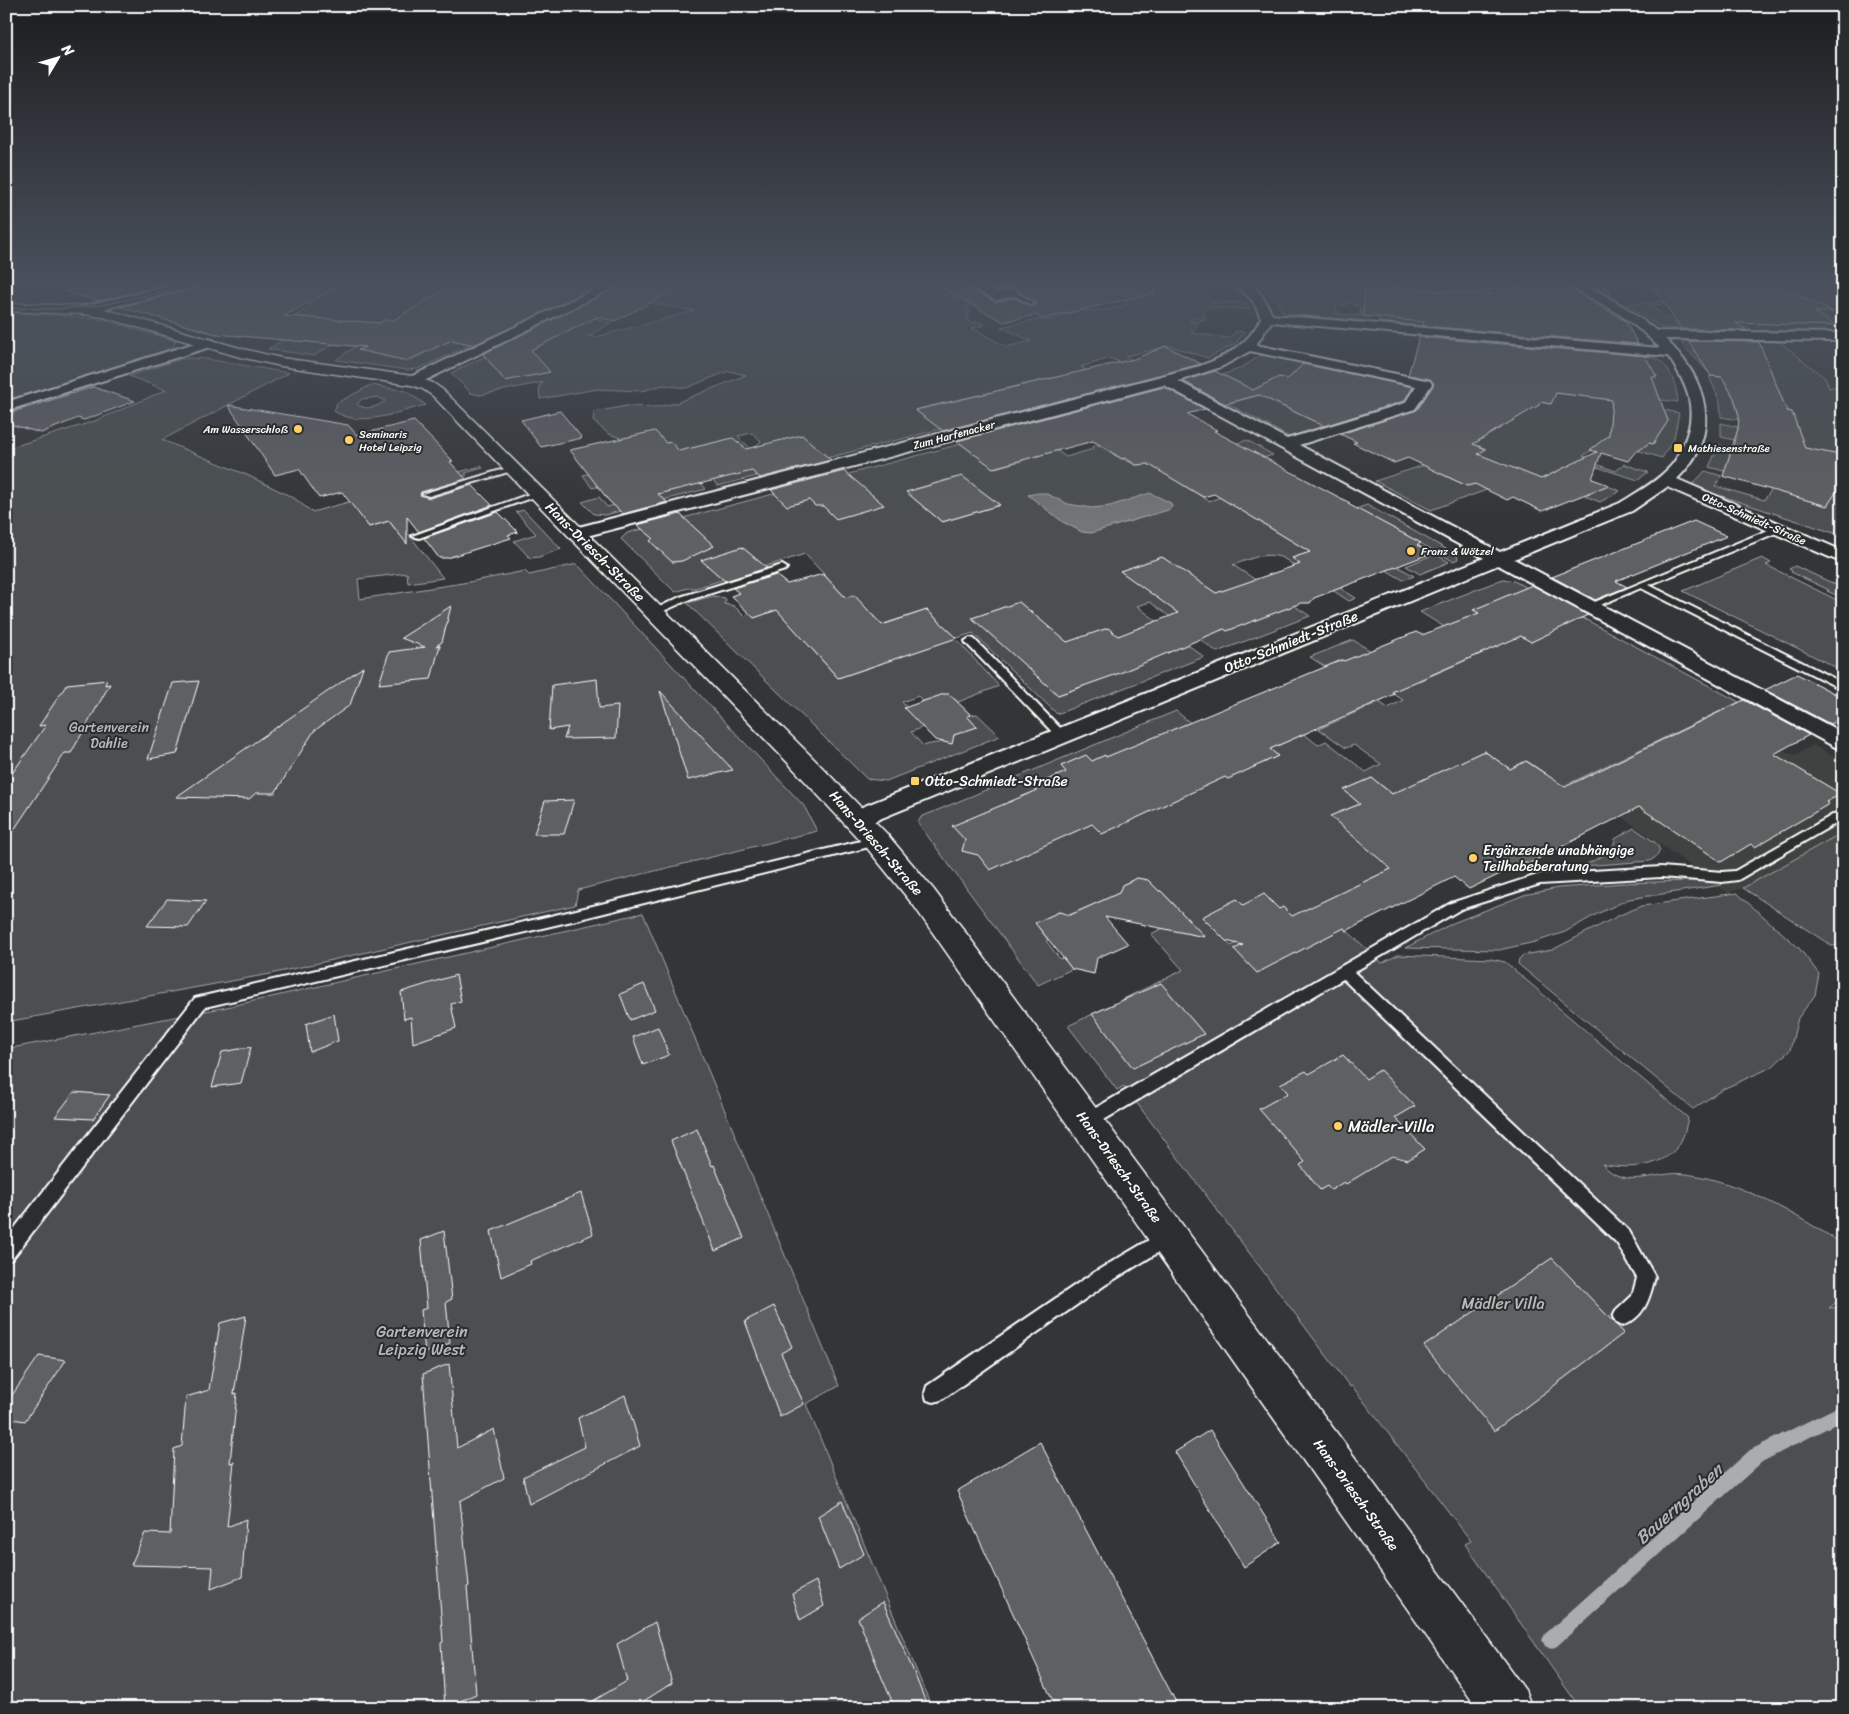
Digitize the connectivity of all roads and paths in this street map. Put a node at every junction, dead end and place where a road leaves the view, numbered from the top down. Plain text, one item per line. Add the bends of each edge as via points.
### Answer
1 (145, 363) edge
2 (288, 363) edge
3 (452, 363) edge
4 (1218, 363) edge
5 (1324, 363) edge
6 (1680, 363) edge
7 (1165, 380) junction
8 (413, 382) junction
9 (6, 407) edge
10 (1287, 444) junction
11 (514, 470) junction
12 (1666, 480) junction
13 (426, 494) dead end
14 (538, 494) junction
15 (1778, 529) junction
16 (577, 534) junction
17 (416, 536) dead end
18 (1500, 558) junction
19 (1843, 558) edge
20 (782, 568) dead end
21 (1642, 585) junction
22 (1590, 606) junction
23 (654, 612) junction
24 (970, 641) dead end
25 (1843, 687) edge
26 (1062, 735) junction
27 (1843, 742) edge
28 (1843, 813) edge
29 (867, 830) junction
30 (1345, 972) junction
31 (1086, 1122) junction
32 (1169, 1236) junction
33 (6, 1253) edge
34 (1622, 1317) dead end
35 (934, 1393) dead end
36 (1507, 1708) edge

1 - 9 street
2 - 8 main road, Hans-Driesch-Straße
3 - 8 street
4 - 7 street, Zum Harfenacker
5 - 10 street via 1425,384 1410,406
6 - 12 street, Otto-Schmiedt-Straße via 1696,394 1700,423 1688,454
7 - 10 street
7 - 16 street, Zum Harfenacker
8 - 11 main road, Hans-Driesch-Straße via 438,393
10 - 18 street
11 - 13 lane
11 - 14 main road, Hans-Driesch-Straße
12 - 15 street, Otto-Schmiedt-Straße
12 - 18 street, Otto-Schmiedt-Straße via 1626,507
14 - 16 main road, Hans-Driesch-Straße
14 - 17 lane
15 - 19 street, Otto-Schmiedt-Straße
15 - 21 lane
16 - 23 main road, Hans-Driesch-Straße
18 - 22 street
18 - 26 street, Otto-Schmiedt-Straße
20 - 23 lane via 683,599
21 - 22 lane
21 - 25 lane
22 - 27 street
23 - 29 main road, Hans-Driesch-Straße
24 - 26 lane
26 - 29 street, Otto-Schmiedt-Straße
28 - 30 lane via 1738,874 1722,877 1661,872 1540,879 1456,906
29 - 31 main road, Hans-Driesch-Straße via 924,898
29 - 33 lane via 572,916 200,1002
30 - 31 lane
30 - 34 lane via 1623,1237 1646,1277 1640,1301
31 - 32 main road, Hans-Driesch-Straße
32 - 35 lane via 1099,1279
32 - 36 main road, Hans-Driesch-Straße

